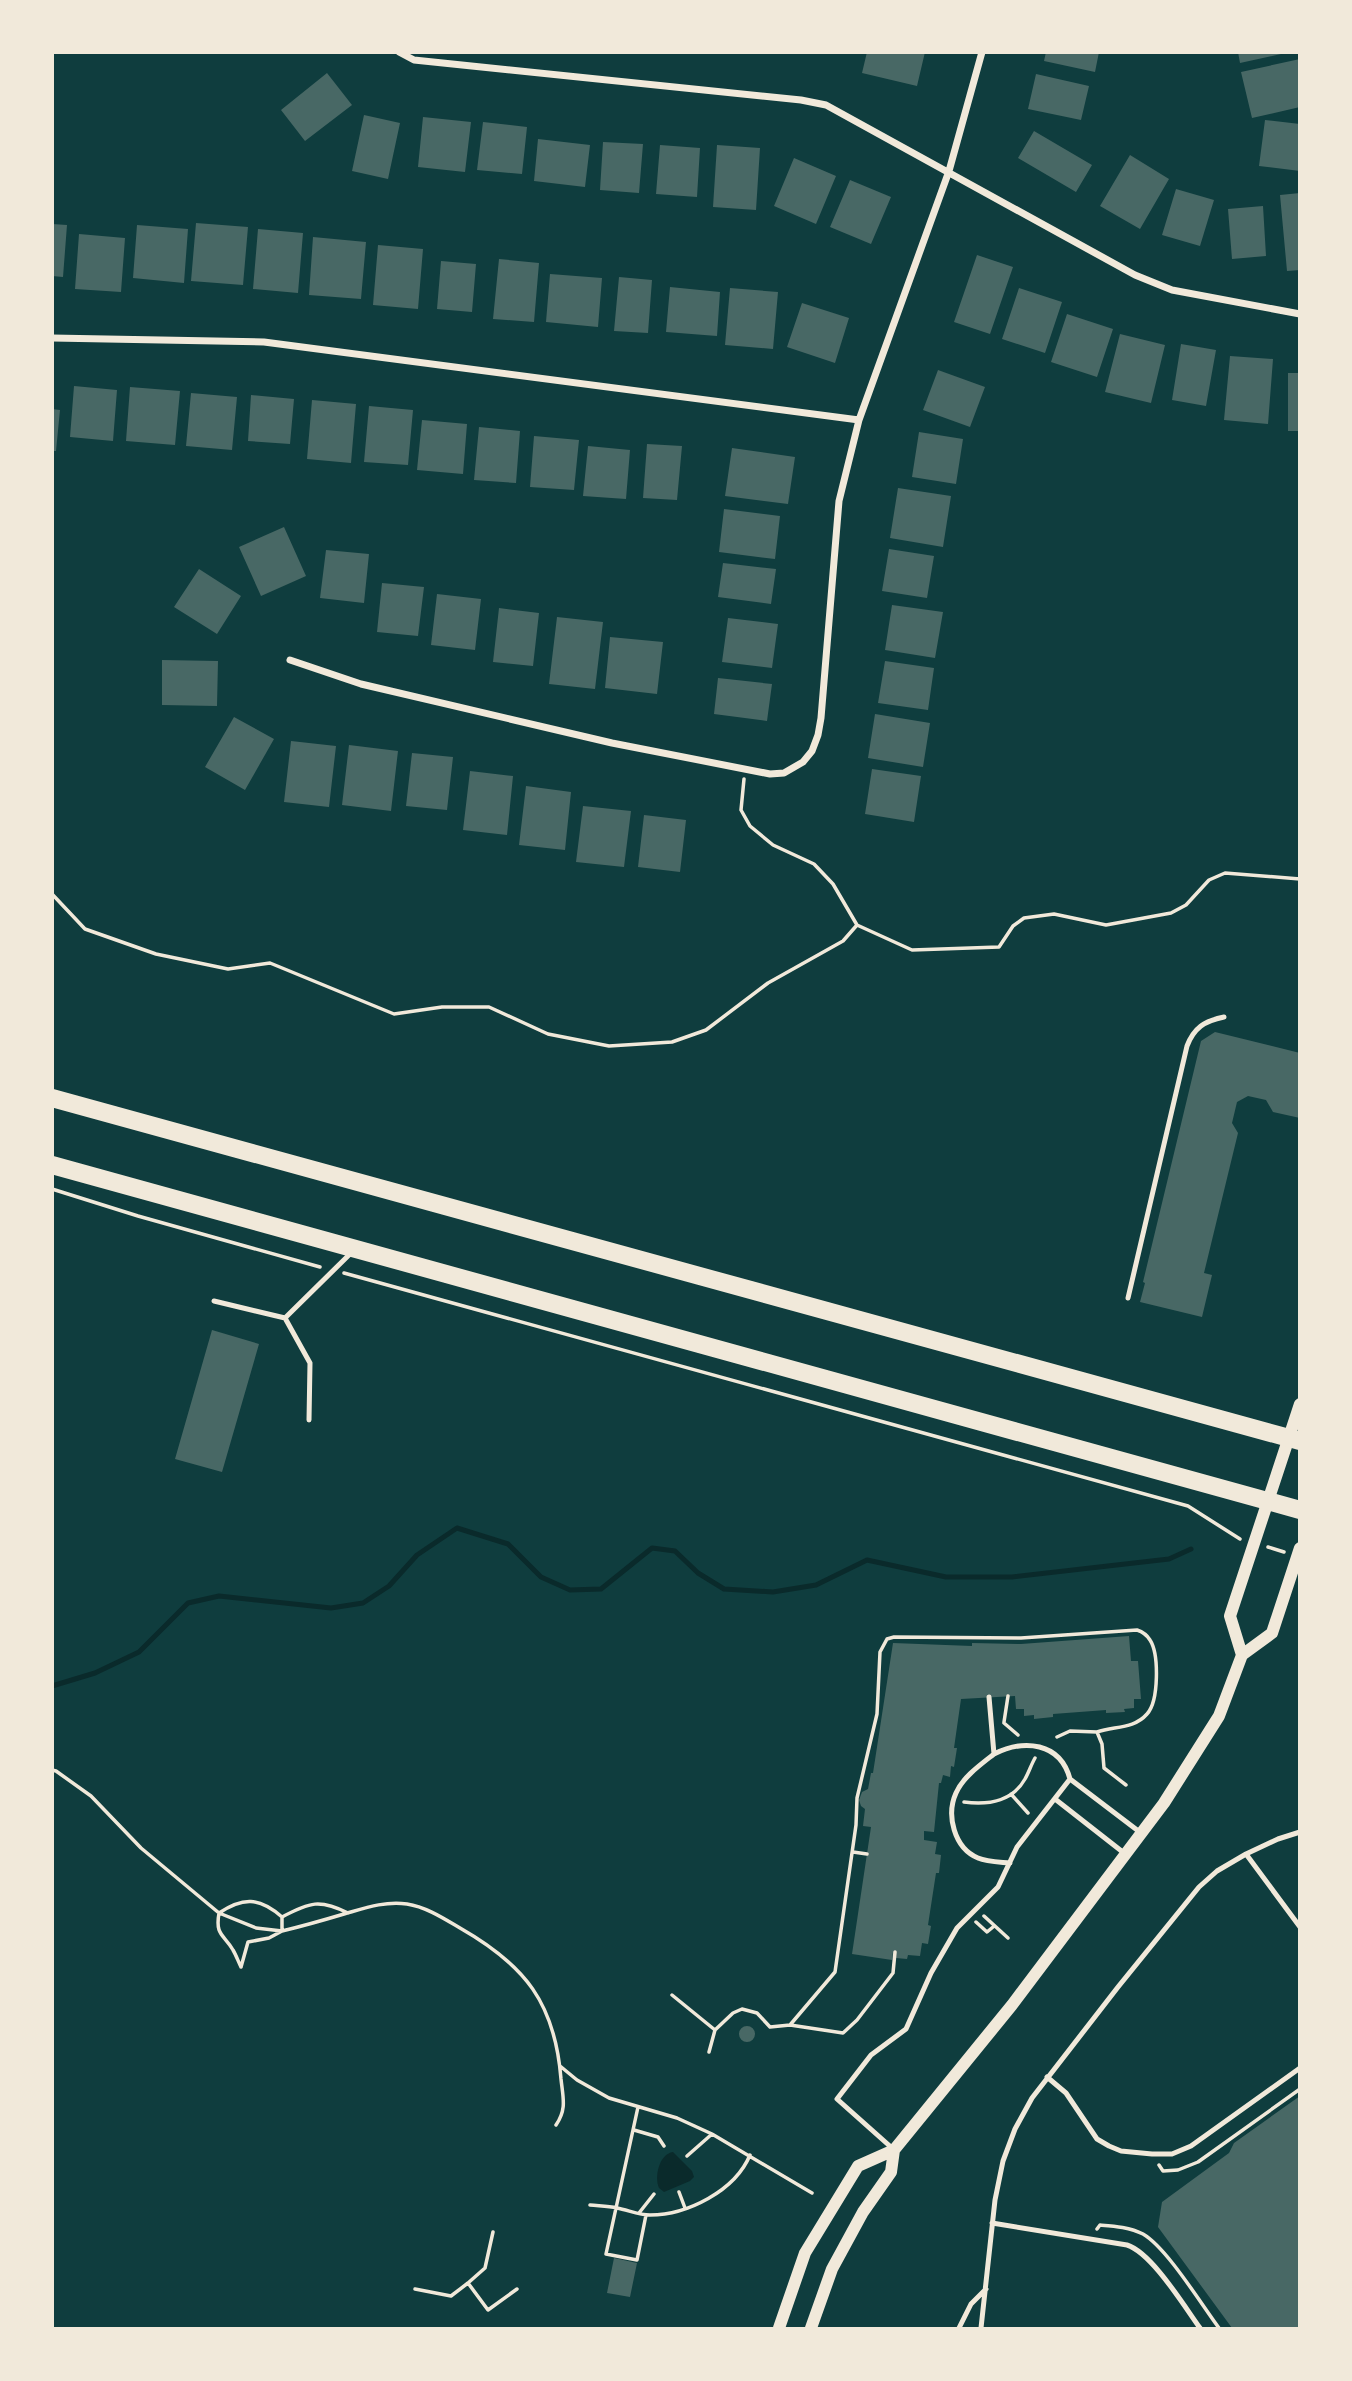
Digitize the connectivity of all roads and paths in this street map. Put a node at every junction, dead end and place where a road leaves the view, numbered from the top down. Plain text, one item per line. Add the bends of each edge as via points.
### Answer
1 (399, 52) edge
2 (982, 52) edge
3 (949, 171) junction
4 (1300, 314) edge
5 (52, 338) edge
6 (859, 419) junction
7 (290, 660) dead end
8 (745, 770) junction
9 (1300, 879) edge
10 (52, 894) edge
11 (857, 925) junction
12 (1224, 1017) dead end
13 (52, 1098) edge
14 (52, 1165) edge
15 (52, 1189) edge
16 (355, 1249) junction
17 (334, 1270) junction
18 (1128, 1298) dead end
19 (214, 1301) dead end
20 (285, 1318) junction
21 (1300, 1404) edge
22 (309, 1420) dead end
23 (1294, 1439) edge
24 (1267, 1502) junction
25 (1300, 1510) edge
26 (1226, 1529) dead end
27 (1300, 1548) edge
28 (1242, 1655) junction
29 (989, 1697) dead end
30 (1097, 1732) junction
31 (1057, 1737) dead end
32 (994, 1754) junction
33 (1036, 1756) dead end
34 (52, 1770) edge
35 (1070, 1779) junction
36 (1126, 1785) dead end
37 (1011, 1794) junction
38 (1055, 1799) junction
39 (953, 1803) junction
40 (1037, 1821) junction
41 (1300, 1832) edge
42 (1141, 1833) junction
43 (852, 1852) junction
44 (867, 1854) dead end
45 (1126, 1854) junction
46 (1246, 1854) junction
47 (1010, 1863) junction
48 (976, 1908) junction
49 (219, 1913) junction
50 (349, 1913) junction
51 (968, 1915) junction
52 (282, 1917) junction
53 (993, 1927) junction
54 (1300, 1927) edge
55 (282, 1931) junction
56 (1008, 1938) dead end
57 (895, 1952) dead end
58 (672, 1994) dead end
59 (790, 2025) junction
60 (715, 2030) junction
61 (709, 2052) dead end
62 (560, 2066) junction
63 (1300, 2068) edge
64 (1047, 2077) junction
65 (638, 2107) junction
66 (556, 2124) dead end
67 (634, 2130) junction
68 (712, 2134) junction
69 (664, 2146) dead end
70 (894, 2150) junction
71 (750, 2155) junction
72 (687, 2156) dead end
73 (679, 2192) dead end
74 (812, 2193) dead end
75 (654, 2194) dead end
76 (590, 2205) dead end
77 (617, 2207) junction
78 (685, 2208) junction
79 (639, 2213) junction
80 (646, 2215) junction
81 (992, 2223) junction
82 (494, 2232) dead end
83 (468, 2283) junction
84 (415, 2289) dead end
85 (517, 2289) dead end
86 (986, 2289) junction
87 (779, 2329) edge
88 (811, 2329) edge
89 (959, 2329) edge
90 (981, 2329) edge
91 (1200, 2329) edge

1 - 3 street via 414,60 826,105
2 - 3 street
3 - 4 street via 1135,275 1172,290
3 - 6 street
5 - 6 street via 264,342
6 - 8 street via 839,501 818,736 813,751 793,769 770,774
7 - 8 street via 361,684
8 - 11 path via 741,810 750,826 773,845 814,864
9 - 11 path via 1225,873 1209,880 1171,914 1106,925 1054,914 1024,918 999,947 912,950
10 - 11 path via 85,929 156,954 228,969 270,962 394,1014 489,1007 548,1034 609,1046 672,1042 706,1030 768,983 843,941
12 - 18 lane via 1208,1020 1193,1031 1187,1046
13 - 23 main road
14 - 16 main road
15 - 17 path
16 - 17 lane
16 - 24 main road
17 - 20 lane
17 - 26 path via 1188,1506
19 - 20 lane
20 - 22 lane via 310,1363
21 - 23 street
23 - 24 street
24 - 25 main road
24 - 28 street via 1230,1616
27 - 28 street via 1272,1633
28 - 42 street via 1219,1716
29 - 32 lane
30 - 31 path via 1070,1731
30 - 36 path via 1104,1768
30 - 43 path via 1136,1723 1154,1704 1153,1646 1145,1633 887,1639 880,1652 877,1714 857,1798
32 - 35 lane via 1014,1746 1045,1748 1066,1765
32 - 39 lane via 965,1780
33 - 37 path
34 - 49 path via 91,1796 141,1848
35 - 38 lane
35 - 42 lane
37 - 39 path via 990,1803
37 - 40 path
38 - 40 lane
38 - 45 lane
39 - 47 lane via 956,1836 967,1851 979,1858
40 - 47 lane
41 - 46 lane
42 - 45 street
43 - 44 path
43 - 59 path via 835,1972
45 - 70 street via 1012,2006
46 - 54 lane
46 - 64 lane via 1199,1887
47 - 48 lane via 998,1887
48 - 51 lane
48 - 53 path
49 - 52 path via 244,1900 263,1903
49 - 55 path via 256,1928
49 - 55 path via 221,1936 241,1967 248,1942
50 - 52 path via 329,1904 306,1904
50 - 55 path
50 - 62 path via 374,1904 420,1907 505,1957 542,2003
51 - 53 path via 987,1932
51 - 70 lane via 931,1973 906,2029 871,2055 837,2099
52 - 55 path
53 - 56 path
57 - 59 path via 893,1973 843,2032
58 - 60 path
59 - 60 path via 770,2027 757,2013 742,2010
60 - 61 path
62 - 65 path via 609,2098
62 - 66 path via 564,2113
63 - 64 lane via 1191,2146 1172,2154 1121,2151 1097,2139 1066,2093
64 - 81 lane via 1015,2129 1003,2161
65 - 67 path
65 - 68 path
67 - 69 path via 657,2137
67 - 77 path
68 - 71 path
68 - 72 path
70 - 87 street via 858,2166 832,2205 805,2253
70 - 88 street via 891,2172 832,2269
71 - 74 path
71 - 78 path via 715,2195
73 - 78 path
75 - 79 path
76 - 77 path
77 - 79 path
77 - 80 path via 606,2253 637,2260
78 - 80 path
79 - 80 path
81 - 86 lane
81 - 91 lane via 1136,2248
82 - 83 path via 485,2267
83 - 84 path via 451,2296
83 - 85 path via 488,2310
86 - 89 lane via 971,2304
86 - 90 lane

